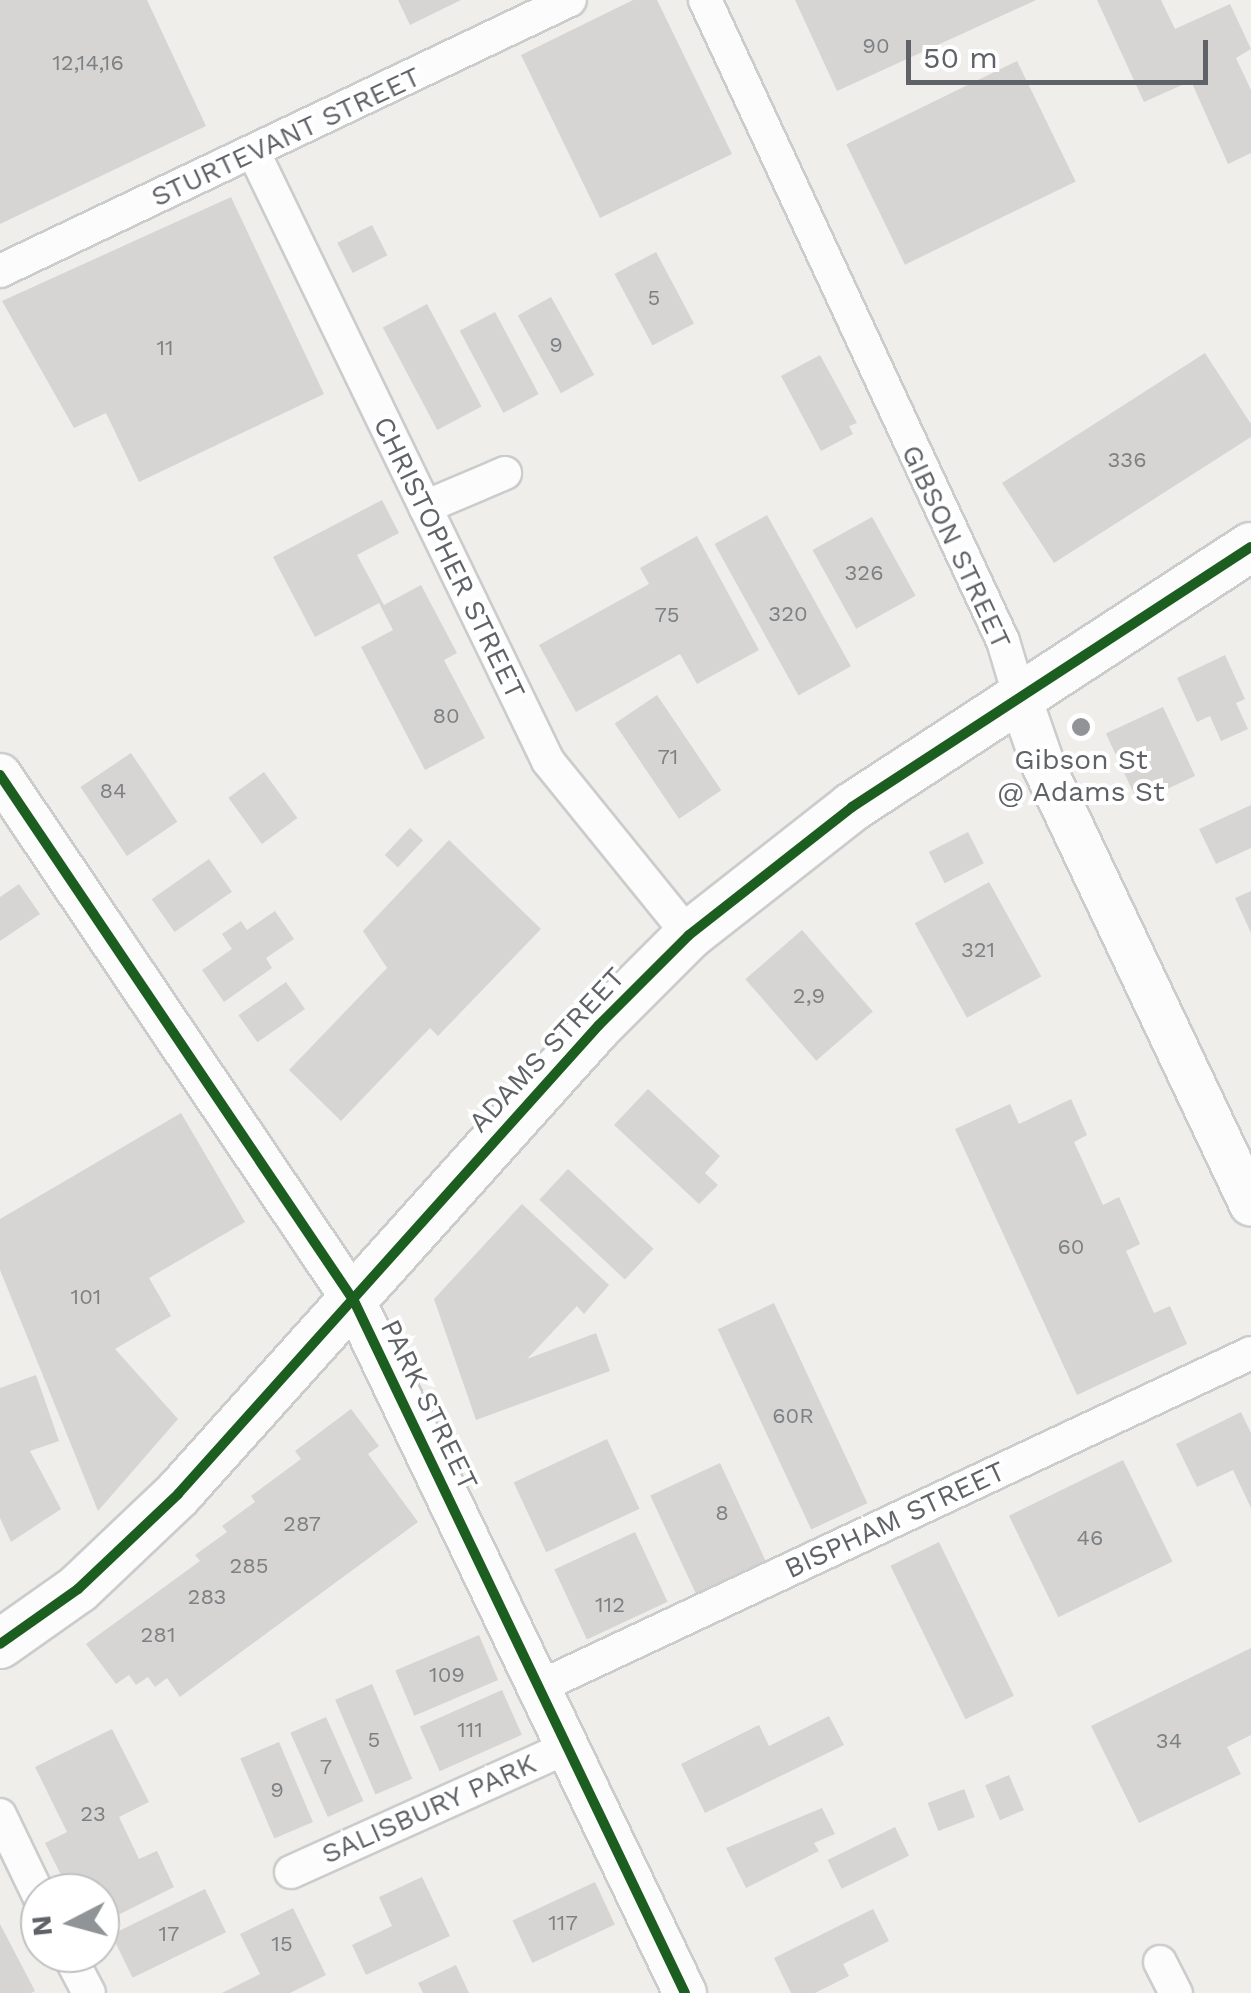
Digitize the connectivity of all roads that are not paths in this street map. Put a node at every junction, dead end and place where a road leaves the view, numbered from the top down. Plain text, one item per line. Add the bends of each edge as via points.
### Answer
1 (570, 0) edge
2 (705, 0) edge
3 (254, 153) junction
4 (0, 271) edge
5 (505, 472) dead end
6 (425, 507) junction
7 (1251, 547) edge
8 (1251, 562) edge
9 (1205, 577) junction
10 (1020, 698) junction
11 (0, 775) edge
12 (688, 935) junction
13 (1251, 1204) edge
14 (354, 1301) junction
15 (1251, 1354) edge
16 (0, 1644) edge
17 (539, 1687) junction
18 (568, 1747) junction
19 (0, 1815) edge
20 (291, 1872) dead end
21 (28, 1873) edge
22 (1160, 1962) dead end
23 (685, 1993) edge
24 (1176, 1993) edge

1 - 3 street, STURTEVANT STREET
2 - 10 street, GIBSON STREET via 1003,641
3 - 4 street, STURTEVANT STREET
3 - 6 street, CHRISTOPHER STREET
5 - 6 street
6 - 12 street, CHRISTOPHER STREET via 548,761
7 - 9 main road, ADAMS STREET
8 - 9 main road, ADAMS STREET
9 - 10 main road, ADAMS STREET
10 - 12 main road, ADAMS STREET via 825,826
10 - 13 street, GIBSON STREET via 1044,767
11 - 14 street, PARK STREET
12 - 14 main road, ADAMS STREET via 599,1025
14 - 16 main road, ADAMS STREET via 127,1546
14 - 17 street, PARK STREET
15 - 17 street, BISPHAM STREET
17 - 18 street, PARK STREET
18 - 20 street, SALISBURY PARK
18 - 23 street, PARK STREET
19 - 21 street
22 - 24 street

